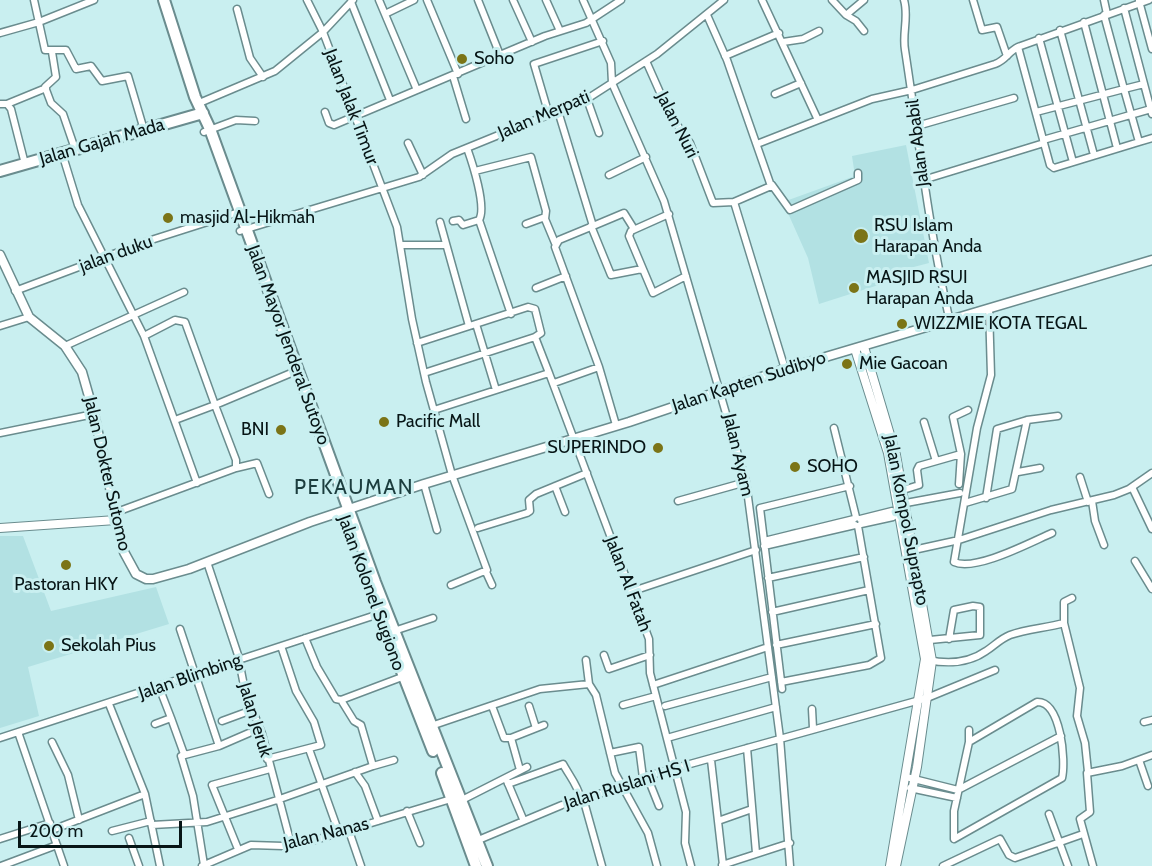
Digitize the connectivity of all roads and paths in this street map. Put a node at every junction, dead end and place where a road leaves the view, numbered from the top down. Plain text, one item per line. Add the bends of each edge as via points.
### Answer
1 (34, 0) edge
2 (94, 0) edge
3 (164, 0) edge
4 (307, 0) edge
5 (379, 0) edge
6 (414, 0) edge
7 (427, 0) edge
8 (478, 0) edge
9 (513, 0) edge
10 (546, 0) edge
11 (583, 0) edge
12 (621, 0) edge
13 (724, 0) edge
14 (762, 0) edge
15 (832, 0) edge
16 (864, 0) edge
17 (904, 0) edge
18 (973, 0) edge
19 (1104, 0) edge
20 (1149, 0) edge
21 (352, 1) edge
22 (1139, 1) edge
23 (80, 3) edge
24 (611, 3) edge
25 (1124, 8) junction
26 (237, 9) dead end
27 (385, 14) junction
28 (1106, 14) junction
29 (707, 15) junction
30 (846, 15) junction
31 (592, 20) junction
32 (39, 22) junction
33 (1084, 22) junction
34 (1060, 30) junction
35 (1150, 30) edge
36 (819, 31) dead end
37 (864, 31) dead end
38 (323, 32) junction
39 (560, 32) junction
40 (0, 33) edge
41 (779, 33) junction
42 (1039, 38) junction
43 (603, 41) junction
44 (532, 42) junction
45 (783, 42) junction
46 (1018, 46) junction
47 (1152, 49) edge
48 (52, 52) junction
49 (500, 55) junction
50 (725, 56) junction
51 (1007, 56) junction
52 (646, 62) junction
53 (455, 75) junction
54 (263, 77) junction
55 (612, 83) junction
56 (801, 83) junction
57 (1144, 84) junction
58 (46, 88) junction
59 (1124, 89) junction
60 (417, 90) junction
61 (912, 90) junction
62 (775, 94) dead end
63 (1102, 94) junction
64 (1014, 98) dead end
65 (587, 99) junction
66 (390, 100) junction
67 (1078, 100) junction
68 (4, 104) edge
69 (1058, 105) junction
70 (199, 110) junction
71 (558, 111) junction
72 (1151, 111) edge
73 (325, 112) dead end
74 (1036, 112) junction
75 (1131, 114) junction
76 (355, 115) junction
77 (549, 115) junction
78 (466, 119) dead end
79 (818, 120) junction
80 (255, 121) dead end
81 (1108, 121) junction
82 (917, 126) junction
83 (1086, 127) junction
84 (144, 130) junction
85 (207, 131) junction
86 (599, 133) dead end
87 (1066, 134) junction
88 (1152, 138) edge
89 (1043, 142) junction
90 (1139, 142) junction
91 (408, 143) dead end
92 (756, 144) junction
93 (467, 148) junction
94 (1117, 148) junction
95 (75, 149) junction
96 (62, 153) junction
97 (1094, 155) junction
98 (646, 157) junction
99 (1073, 162) junction
100 (25, 164) junction
101 (0, 171) edge
102 (475, 171) junction
103 (858, 173) dead end
104 (423, 175) junction
105 (609, 175) dead end
106 (923, 180) junction
107 (772, 185) junction
108 (382, 190) junction
109 (734, 202) junction
110 (236, 213) junction
111 (669, 214) junction
112 (545, 217) junction
113 (479, 219) junction
114 (453, 221) dead end
115 (440, 222) dead end
116 (526, 224) dead end
117 (592, 226) junction
118 (634, 229) junction
119 (243, 230) junction
120 (555, 243) junction
121 (402, 245) junction
122 (445, 245) junction
123 (0, 255) edge
124 (106, 257) junction
125 (1152, 260) edge
126 (642, 269) junction
127 (566, 276) junction
128 (686, 276) junction
129 (536, 288) dead end
130 (15, 291) junction
131 (184, 292) dead end
132 (989, 308) junction
133 (511, 314) junction
134 (135, 316) junction
135 (28, 317) junction
136 (950, 322) junction
137 (472, 325) junction
138 (0, 326) edge
139 (144, 336) junction
140 (535, 337) junction
141 (417, 343) junction
142 (64, 346) junction
143 (859, 348) junction
144 (484, 353) junction
145 (599, 367) junction
146 (785, 369) junction
147 (293, 372) junction
148 (424, 373) junction
149 (549, 373) junction
150 (554, 383) junction
151 (721, 389) junction
152 (496, 390) junction
153 (215, 405) junction
154 (434, 410) junction
155 (968, 410) dead end
156 (879, 412) junction
157 (94, 414) junction
158 (1058, 416) dead end
159 (175, 420) junction
160 (1027, 420) junction
161 (924, 422) dead end
162 (616, 425) junction
163 (834, 428) dead end
164 (0, 433) edge
165 (573, 437) junction
166 (961, 454) junction
167 (936, 461) junction
168 (236, 468) junction
169 (1040, 468) dead end
170 (1018, 472) junction
171 (587, 473) junction
172 (1152, 473) edge
173 (453, 475) junction
174 (1080, 477) dead end
175 (746, 482) junction
176 (197, 483) junction
177 (424, 484) junction
178 (959, 484) dead end
179 (555, 486) junction
180 (850, 486) junction
181 (1132, 487) junction
182 (903, 490) junction
183 (960, 493) dead end
184 (269, 494) dead end
185 (986, 498) junction
186 (678, 501) dead end
187 (1090, 501) junction
188 (968, 503) junction
189 (344, 510) junction
190 (902, 510) junction
191 (565, 512) dead end
192 (115, 517) junction
193 (1150, 518) edge
194 (857, 522) junction
195 (0, 528) edge
196 (478, 528) dead end
197 (1152, 529) edge
198 (437, 530) dead end
199 (1052, 533) dead end
200 (959, 540) junction
201 (764, 544) junction
202 (1104, 545) dead end
203 (756, 550) junction
204 (910, 551) junction
205 (864, 557) junction
206 (1135, 561) dead end
207 (207, 562) junction
208 (486, 572) junction
209 (768, 578) junction
210 (451, 585) dead end
211 (492, 585) dead end
212 (1152, 589) edge
213 (869, 590) junction
214 (630, 592) junction
215 (1072, 598) dead end
216 (772, 612) junction
217 (379, 614) junction
218 (433, 618) dead end
219 (1064, 622) junction
220 (876, 624) junction
221 (180, 629) dead end
222 (393, 631) junction
223 (305, 638) junction
224 (949, 639) junction
225 (930, 640) junction
226 (776, 645) junction
227 (281, 646) junction
228 (765, 648) junction
229 (604, 655) dead end
230 (650, 655) junction
231 (239, 660) junction
232 (586, 660) dead end
233 (929, 660) junction
234 (995, 670) dead end
235 (198, 675) junction
236 (402, 677) junction
237 (772, 677) junction
238 (589, 684) junction
239 (654, 684) junction
240 (159, 687) junction
241 (656, 696) junction
242 (927, 698) junction
243 (341, 700) junction
244 (918, 700) junction
245 (109, 704) junction
246 (623, 705) dead end
247 (492, 706) junction
248 (529, 706) dead end
249 (665, 706) dead end
250 (776, 706) junction
251 (812, 709) dead end
252 (252, 710) junction
253 (171, 718) junction
254 (1152, 720) edge
255 (222, 721) dead end
256 (1144, 722) dead end
257 (155, 724) dead end
258 (544, 725) dead end
259 (431, 726) junction
260 (536, 728) junction
261 (813, 728) junction
262 (969, 730) dead end
263 (18, 732) junction
264 (249, 734) dead end
265 (1060, 736) junction
266 (0, 738) edge
267 (511, 738) junction
268 (667, 738) junction
269 (780, 738) junction
270 (52, 742) dead end
271 (969, 742) junction
272 (219, 746) junction
273 (747, 748) junction
274 (309, 749) junction
275 (610, 753) junction
276 (184, 754) junction
277 (1152, 755) edge
278 (267, 759) junction
279 (394, 760) dead end
280 (711, 760) junction
281 (1138, 760) junction
282 (373, 766) junction
283 (270, 769) junction
284 (676, 769) junction
285 (355, 772) junction
286 (1088, 772) junction
287 (962, 774) junction
288 (645, 777) junction
289 (906, 777) junction
290 (915, 779) junction
291 (507, 781) junction
292 (974, 782) junction
293 (322, 784) junction
294 (1148, 786) dead end
295 (622, 787) junction
296 (908, 787) junction
297 (958, 790) junction
298 (146, 794) junction
299 (957, 798) junction
300 (582, 799) junction
301 (277, 800) junction
302 (455, 800) junction
303 (659, 806) dead end
304 (752, 809) junction
305 (407, 811) junction
306 (1049, 814) dead end
307 (223, 816) junction
308 (523, 819) junction
309 (79, 820) junction
310 (378, 821) junction
311 (718, 821) junction
312 (151, 823) junction
313 (197, 824) junction
314 (51, 827) junction
315 (112, 831) dead end
316 (349, 831) junction
317 (339, 833) junction
318 (1083, 834) junction
319 (129, 838) dead end
320 (0, 839) edge
321 (476, 841) junction
322 (1059, 842) junction
323 (420, 843) dead end
324 (790, 843) junction
325 (291, 844) junction
326 (57, 845) junction
327 (238, 849) junction
328 (756, 853) junction
329 (203, 865) edge
330 (721, 865) edge
331 (1, 866) edge
332 (64, 866) edge
333 (139, 866) edge
334 (160, 866) edge
335 (360, 866) edge
336 (477, 866) edge
337 (602, 866) edge
338 (657, 866) edge
339 (691, 866) edge
340 (790, 866) edge
341 (890, 866) edge
342 (896, 866) edge
343 (943, 866) edge
344 (1068, 866) edge
345 (1093, 866) edge

1 - 32 street
2 - 23 street
3 - 70 highway, Jalan Mayor Jenderal Sutoyo
4 - 38 street
5 - 27 street
6 - 27 street
7 - 53 street
8 - 49 street
9 - 44 street
10 - 39 street
11 - 31 street
12 - 24 street
13 - 29 street, Jalan Merpati
14 - 41 street
15 - 30 street
16 - 30 street
17 - 61 street, Jalan Ababil via 904,45
18 - 51 street via 982,30 998,29
19 - 28 street
20 - 22 street
21 - 38 street, Jalan Jalak Timur
21 - 66 street
22 - 25 street
22 - 35 street
23 - 32 street
24 - 31 street
25 - 28 street
25 - 57 street
26 - 54 street via 250,58
27 - 60 street
28 - 33 street
28 - 59 street
29 - 50 street
29 - 52 street, Jalan Merpati
30 - 37 street
31 - 39 street
31 - 43 street
32 - 40 street
32 - 48 street via 45,50
33 - 34 street
33 - 63 street
34 - 42 street
34 - 67 street
35 - 47 street
36 - 45 street
38 - 54 street
38 - 76 street, Jalan Jalak Timur
39 - 44 street
41 - 45 street
41 - 50 street
42 - 46 street
42 - 69 street
43 - 55 street via 613,73
43 - 77 street via 534,64
44 - 49 street
45 - 56 street
46 - 51 street
46 - 74 street
48 - 58 street via 56,77
48 - 84 street via 66,50 76,69 91,66 102,81 128,76
49 - 53 street
50 - 92 street
51 - 61 street via 995,64
52 - 55 street, Jalan Merpati
52 - 109 street, Jalan Nuri via 674,123 690,143 711,200 717,205
53 - 60 street
53 - 78 street
54 - 70 street
55 - 65 street, Jalan Merpati
55 - 98 street, Jalan Ayam
56 - 62 street
56 - 79 street
57 - 59 street
57 - 72 street
58 - 68 street
58 - 95 street via 51,103 63,114
59 - 63 street
59 - 75 street
60 - 66 street
61 - 79 street via 872,99
61 - 82 street, Jalan Ababil
63 - 67 street
63 - 81 street
64 - 82 street
65 - 71 street, Jalan Merpati
65 - 86 street
66 - 76 street
67 - 69 street
67 - 83 street
68 - 100 street
69 - 74 street
69 - 87 street
70 - 84 highway, Jalan Gajah Mada
70 - 85 highway, Jalan Mayor Jenderal Sutoyo
71 - 77 street, Jalan Merpati
71 - 117 street
72 - 75 street
73 - 76 street via 331,125
74 - 89 street
75 - 81 street
75 - 90 street
76 - 108 street, Jalan Jalak Timur
77 - 93 street, Jalan Merpati
79 - 92 street
80 - 85 street via 236,120
81 - 83 street
81 - 94 street
82 - 106 street, Jalan Ababil
83 - 87 street
83 - 97 street
84 - 95 highway, Jalan Gajah Mada
85 - 110 highway, Jalan Mayor Jenderal Sutoyo
87 - 89 street
87 - 99 street
88 - 90 street
89 - 99 street via 1052,167
89 - 106 street
90 - 94 street
91 - 104 street
92 - 107 street
93 - 102 street
93 - 104 street, Jalan Merpati
94 - 97 street
95 - 96 highway, Jalan Gajah Mada
96 - 100 highway, Jalan Gajah Mada
96 - 124 street via 78,205
97 - 99 street
98 - 105 street
98 - 111 street, Jalan Ayam
100 - 101 highway, Jalan Gajah Mada
102 - 112 street via 530,156
102 - 113 street via 482,213
103 - 107 street via 858,180 790,210
104 - 108 street, Jalan Merpati
106 - 136 street, Jalan Ababil
107 - 109 street
108 - 119 street, Jalan Merpati
108 - 121 street, Jalan Jalak Timur
109 - 146 street
110 - 119 highway, Jalan Mayor Jenderal Sutoyo
110 - 124 street, jalan duku
111 - 118 street
111 - 128 street, Jalan Ayam
112 - 116 street
112 - 120 street
113 - 114 street via 463,225 459,220
113 - 133 street
115 - 122 street
117 - 118 street via 624,213
117 - 120 street
117 - 126 street via 611,275
118 - 126 street via 629,236
119 - 147 highway, Jalan Mayor Jenderal Sutoyo
120 - 127 street
121 - 122 street
121 - 141 street, Jalan Jalak Timur
122 - 137 street
123 - 130 main road, Jalan Dokter Sutomo
124 - 130 street, jalan duku
124 - 134 street
125 - 132 main road, Jalan Kapten Sudibyo
126 - 128 street via 655,294
127 - 129 street
127 - 145 street
128 - 151 street, Jalan Ayam
130 - 135 main road, Jalan Dokter Sutomo
131 - 134 street
132 - 136 main road, Jalan Kapten Sudibyo
132 - 188 street via 991,375 978,428
133 - 137 street
133 - 140 street via 534,307 542,330
134 - 139 street
134 - 142 street
135 - 138 street
135 - 142 main road, Jalan Dokter Sutomo
136 - 143 main road, Jalan Kapten Sudibyo
137 - 141 street
137 - 144 street
139 - 153 street via 175,320 183,320
139 - 159 street
140 - 144 street
140 - 149 street, Jalan Al Fatah
141 - 148 street, Jalan Jalak Timur
142 - 157 main road, Jalan Dokter Sutomo via 82,372
143 - 146 main road, Jalan Kapten Sudibyo
143 - 156 street, Jalan Kompol Suprapto
144 - 148 street
144 - 152 street
145 - 150 street
145 - 162 street
146 - 151 main road, Jalan Kapten Sudibyo
147 - 153 street
147 - 189 highway, Jalan Mayor Jenderal Sutoyo
148 - 154 street, Jalan Jalak Timur
149 - 150 street, Jalan Al Fatah
149 - 152 street
150 - 165 street, Jalan Al Fatah
151 - 162 main road, Jalan Kapten Sudibyo
151 - 175 street, Jalan Ayam
152 - 154 street
153 - 159 street
153 - 168 street
154 - 173 street, Jalan Jalak Timur
155 - 166 street via 953,417
156 - 182 street, Jalan Kompol Suprapto via 896,454
156 - 190 street, Jalan Kompol Suprapto
157 - 164 street
157 - 192 main road, Jalan Dokter Sutomo
158 - 160 street
159 - 176 street
160 - 170 street
160 - 185 street via 997,429
161 - 167 street
162 - 165 main road, Jalan Kapten Sudibyo
163 - 180 street
165 - 171 street, Jalan Al Fatah
165 - 173 main road, Jalan Kapten Sudibyo
166 - 167 street
166 - 178 street
167 - 182 street via 917,468 919,485
168 - 176 street
168 - 184 street via 257,463
169 - 170 street
170 - 185 street via 1012,489
171 - 179 street
171 - 214 street, Jalan Al Fatah
172 - 181 street
173 - 177 main road, Jalan Kapten Sudibyo
173 - 208 street, Jalan Jalak Timur
174 - 187 street
175 - 186 street
175 - 203 street, Jalan Ayam
176 - 192 street
177 - 189 main road, Jalan Kapten Sudibyo
177 - 198 street
179 - 191 street
179 - 196 street via 531,496 527,513
180 - 194 street
180 - 201 street via 760,508
181 - 187 street
181 - 193 street
182 - 190 street, Jalan Kompol Suprapto
183 - 190 street
185 - 188 street
187 - 200 street
187 - 202 street
188 - 200 street
189 - 207 main road, Jalan Dokter Sutomo
189 - 217 highway, Jalan Kolonel Sugiono
189 - 222 highway, Jalan Kolonel Sugiono
190 - 194 street via 894,517
190 - 204 street, Jalan Kompol Suprapto
192 - 195 street
192 - 207 main road, Jalan Dokter Sutomo via 128,564 141,578 153,579
193 - 197 street
194 - 201 street
194 - 205 street
199 - 200 street via 1022,549 959,564
200 - 204 street
201 - 209 street
203 - 214 street
203 - 228 street, Jalan Ayam
204 - 225 street, Jalan Kompol Suprapto
204 - 233 street, Jalan Kompol Suprapto
205 - 209 street
205 - 213 street
206 - 212 street
207 - 231 street, Jalan Jeruk
208 - 210 street
208 - 211 street, Jalan Jalak Timur
209 - 216 street
213 - 216 street
213 - 220 street
214 - 230 street, Jalan Al Fatah via 649,639
215 - 219 street via 1064,602
216 - 226 street
217 - 223 street, Jalan Blimbing
217 - 236 highway, Jalan Kolonel Sugiono
218 - 222 street
219 - 233 street via 1012,634 983,653 961,661 946,664
219 - 286 street via 1080,688 1077,716
220 - 226 street
220 - 226 street via 879,661 781,685
221 - 235 street
222 - 259 highway, Jalan Kolonel Sugiono
223 - 227 street, Jalan Blimbing
223 - 243 street via 317,667 336,699
224 - 224 street via 981,634 980,608 954,610
224 - 225 street
225 - 233 street, Jalan Kompol Suprapto
227 - 231 street, Jalan Blimbing
227 - 274 street via 321,745
228 - 237 street, Jalan Ayam
228 - 239 street
229 - 230 street via 609,669
230 - 239 street, Jalan Al Fatah via 648,665
231 - 235 street, Jalan Blimbing
231 - 252 street, Jalan Jeruk
232 - 238 street
233 - 242 street
233 - 244 street
234 - 242 street, Jalan Ruslani HS I
235 - 240 street, Jalan Blimbing
235 - 272 street
236 - 243 street
236 - 302 highway, Jalan Kolonel Sugiono
237 - 249 street
237 - 250 street, Jalan Ayam
238 - 247 street via 540,689
238 - 275 street via 596,695
239 - 241 street, Jalan Al Fatah
240 - 245 street, Jalan Blimbing
240 - 253 street
241 - 246 street
241 - 268 street, Jalan Al Fatah
242 - 244 street, Jalan Ruslani HS I
242 - 290 street
243 - 282 street via 354,722 361,725
244 - 261 street, Jalan Ruslani HS I
244 - 289 street
245 - 263 street, Jalan Blimbing
245 - 298 street
247 - 259 street
247 - 267 street via 503,736 506,740
248 - 260 street
250 - 268 street
250 - 269 street, Jalan Ayam
251 - 261 street
252 - 255 street
252 - 278 street, Jalan Jeruk
253 - 257 street
253 - 276 street
254 - 256 street
258 - 260 street
259 - 302 highway, Jalan Kolonel Sugiono
260 - 267 street
261 - 269 street, Jalan Ruslani HS I
262 - 271 street
263 - 266 street, Jalan Blimbing
263 - 314 street
264 - 272 street
265 - 271 street via 1053,709 1042,702
265 - 292 street
265 - 299 street via 1064,775 1059,782 955,839 952,835
267 - 291 street via 524,768
268 - 284 street, Jalan Al Fatah
269 - 273 street, Jalan Ruslani HS I
269 - 324 street, Jalan Ayam
270 - 309 street via 68,775
271 - 287 street
272 - 276 street
273 - 280 street, Jalan Ruslani HS I
273 - 304 street
274 - 278 street
274 - 293 street
275 - 288 street via 639,747
275 - 295 street
276 - 313 street
277 - 281 street
278 - 283 street, Jalan Jeruk
279 - 282 street
280 - 284 street, Jalan Ruslani HS I
280 - 311 street
281 - 286 street
281 - 294 street
282 - 285 street
283 - 301 street, Jalan Jeruk
283 - 307 street via 212,785
284 - 288 street, Jalan Ruslani HS I
284 - 339 street, Jalan Al Fatah via 686,812 686,849
285 - 293 street
285 - 310 street via 365,786
286 - 318 street via 1090,810 1080,819
287 - 292 street
287 - 297 street
288 - 295 street, Jalan Ruslani HS I
288 - 303 street
289 - 290 street
289 - 296 street
290 - 296 street
290 - 297 street
291 - 300 street via 563,763
291 - 302 street, Jalan Nanas
291 - 308 street
292 - 297 street
293 - 301 street
293 - 317 street
295 - 300 street, Jalan Ruslani HS I
295 - 338 street via 648,833
296 - 299 street
296 - 341 street
296 - 342 street
297 - 299 street
298 - 309 street
298 - 312 street
300 - 308 street, Jalan Ruslani HS I
300 - 337 street
301 - 307 street
301 - 325 street, Jalan Jeruk
302 - 305 street, Jalan Nanas
302 - 321 highway, Jalan Kolonel Sugiono
302 - 336 highway, Jalan Kolonel Sugiono
304 - 311 street
304 - 328 street
305 - 310 street, Jalan Nanas
305 - 323 street
306 - 322 street
307 - 313 street
307 - 327 street
308 - 321 street, Jalan Ruslani HS I
309 - 314 street
310 - 316 street, Jalan Nanas
311 - 330 street
312 - 313 street
312 - 315 street
312 - 334 street
313 - 329 street
314 - 320 street
314 - 326 street
316 - 317 street, Jalan Nanas
316 - 335 street
317 - 325 street, Jalan Nanas
318 - 322 street
318 - 345 street
319 - 333 street
321 - 336 highway, Jalan Kolonel Sugiono
322 - 343 street via 1015,858 1000,839
322 - 344 street
324 - 328 street
324 - 340 street, Jalan Ayam
325 - 327 street, Jalan Nanas
326 - 331 street
326 - 332 street
327 - 329 street, Jalan Nanas
328 - 330 street

